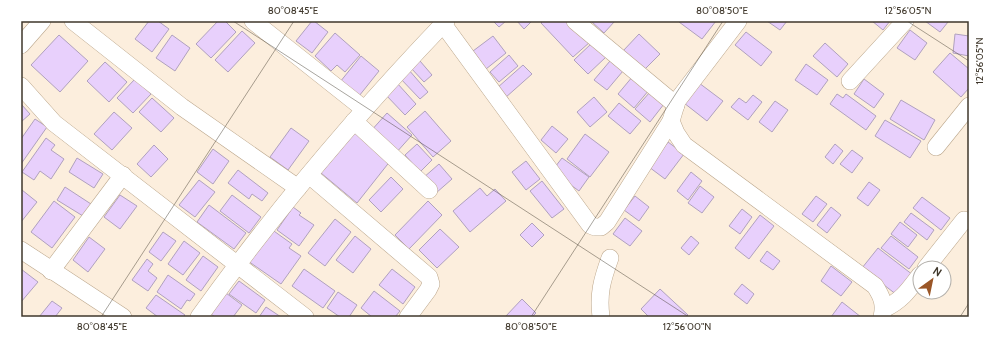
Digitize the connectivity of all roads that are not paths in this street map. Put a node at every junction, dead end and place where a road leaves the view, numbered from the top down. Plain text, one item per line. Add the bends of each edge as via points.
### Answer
1 (42, 21) edge
2 (73, 21) edge
3 (253, 21) edge
4 (574, 21) edge
5 (738, 21) edge
6 (905, 21) edge
7 (445, 22) edge
8 (21, 45) edge
9 (850, 81) dead end
10 (21, 86) edge
11 (676, 105) junction
12 (969, 106) edge
13 (359, 115) junction
14 (671, 121) junction
15 (936, 147) dead end
16 (309, 175) junction
17 (123, 176) junction
18 (298, 188) junction
19 (429, 190) dead end
20 (964, 220) dead end
21 (21, 250) edge
22 (610, 258) dead end
23 (932, 260) edge
24 (236, 265) junction
25 (51, 271) junction
26 (912, 285) edge
27 (883, 313) edge
28 (123, 317) edge
29 (199, 317) edge
30 (305, 317) edge
31 (408, 317) edge
32 (601, 317) edge

1 - 8 street
2 - 18 street via 182,107
3 - 13 street
4 - 11 street
5 - 11 street
6 - 9 street
7 - 13 street
7 - 14 street via 590,225 602,227 607,222
10 - 17 street via 54,124
11 - 14 street
12 - 15 street
13 - 16 street
13 - 19 street
14 - 27 street via 684,145 875,286 883,298
16 - 18 street
16 - 31 street via 429,277 431,284 428,290
17 - 24 street
17 - 25 street
18 - 24 street
20 - 23 street
21 - 25 street
22 - 32 street via 601,284
24 - 29 street
24 - 30 street
25 - 28 street
26 - 27 street

